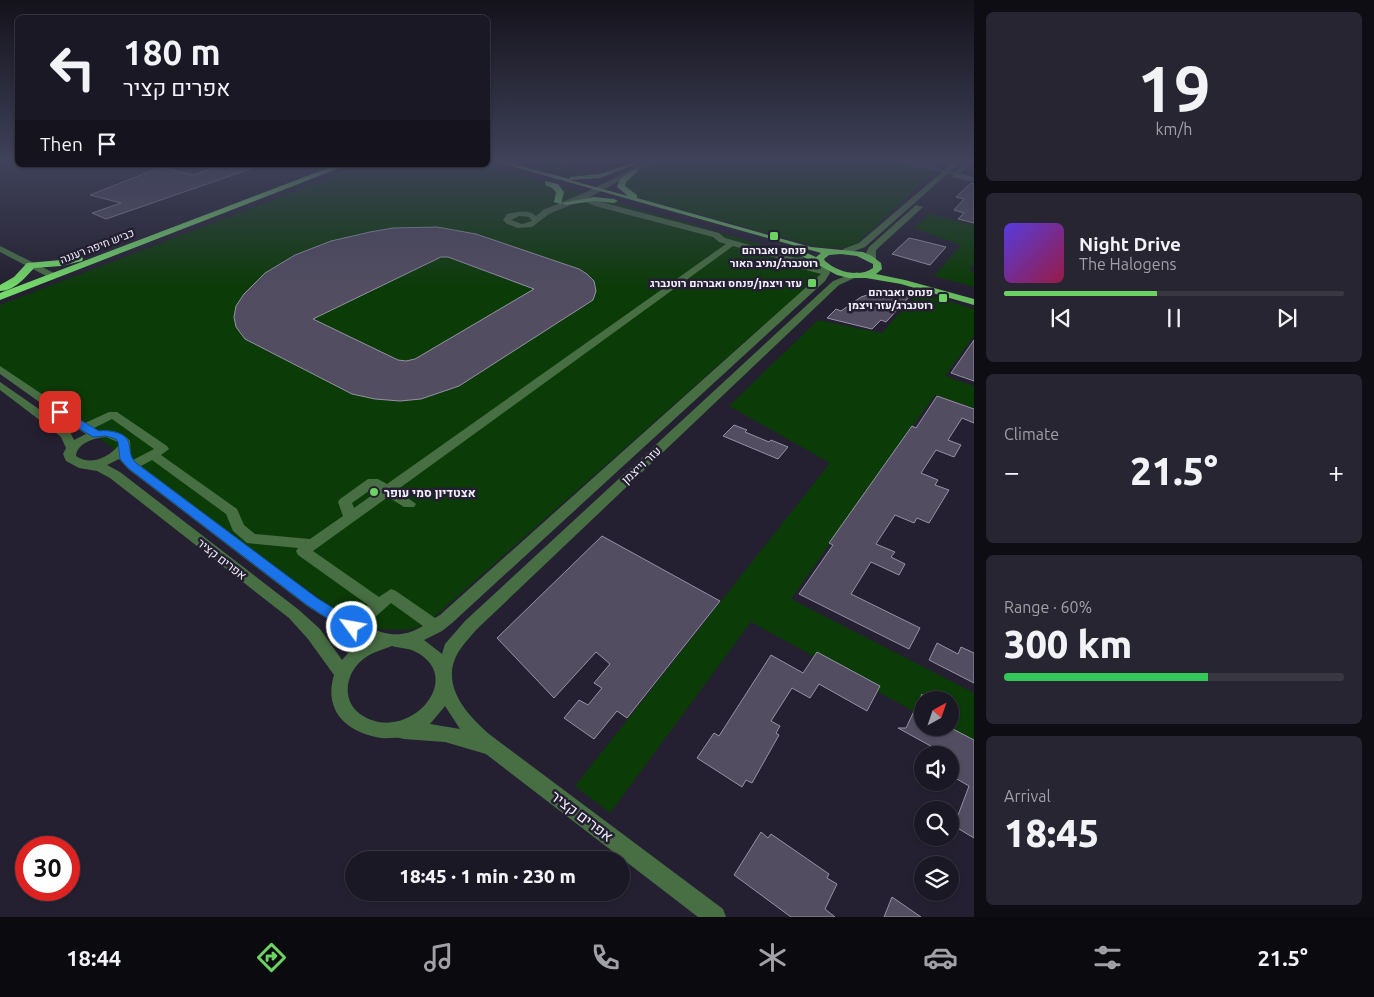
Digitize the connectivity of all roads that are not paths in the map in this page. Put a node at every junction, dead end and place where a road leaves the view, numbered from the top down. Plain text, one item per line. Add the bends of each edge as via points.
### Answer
1 (234, 203) edge
2 (242, 203) edge
3 (560, 203) edge
4 (561, 203) edge
5 (603, 203) edge
6 (620, 203) edge
7 (641, 203) edge
8 (650, 203) edge
9 (911, 203) edge
10 (924, 203) edge
11 (665, 208) junction
12 (526, 214) junction
13 (537, 219) junction
14 (732, 243) junction
15 (122, 245) junction
16 (0, 249) edge
17 (846, 251) junction
18 (830, 252) junction
19 (806, 254) junction
20 (797, 261) junction
21 (875, 262) junction
22 (31, 265) junction
23 (824, 267) junction
24 (49, 275) junction
25 (859, 275) junction
26 (0, 290) edge
27 (974, 294) edge
28 (0, 297) edge
29 (974, 302) edge
30 (0, 368) edge
31 (0, 386) edge
32 (84, 428) junction
33 (97, 434) junction
34 (124, 446) junction
35 (72, 448) junction
36 (153, 455) junction
37 (86, 465) junction
38 (132, 466) junction
39 (387, 491) junction
40 (409, 504) dead end
41 (313, 544) junction
42 (379, 605) junction
43 (352, 627) junction
44 (436, 627) junction
45 (392, 641) junction
46 (342, 673) junction
47 (444, 679) junction
48 (392, 730) junction
49 (497, 752) junction
50 (715, 917) edge

1 - 15 highway, כביש חיפה רעננה
2 - 24 highway, כביש חיפה רעננה
3 - 12 street
4 - 13 street
5 - 14 street via 716,235
6 - 19 main road
7 - 11 main road
8 - 11 main road
9 - 17 street via 862,245
10 - 21 street via 873,248 870,253
11 - 18 main road
12 - 13 street
12 - 13 street via 514,215 507,220 524,226 535,223
14 - 20 street
14 - 39 street
15 - 22 highway via 72,261
15 - 24 highway, כביש חיפה רעננה
16 - 22 street
17 - 18 main road
17 - 21 main road
18 - 23 main road via 822,255
19 - 20 street
19 - 23 main road
20 - 23 street via 794,264
21 - 25 main road via 878,269 875,272
21 - 27 main road via 896,272
22 - 24 street
22 - 26 highway via 18,280
23 - 25 main road
23 - 44 street, עזר וייצמן via 824,277 815,286
24 - 26 highway, כביש חיפה רעננה
24 - 28 highway, כביש חיפה רעננה
25 - 29 main road via 902,282
25 - 47 street, עזר וייצמן via 836,283 471,625 451,649
30 - 32 street
31 - 35 street via 58,428 66,435
32 - 33 street
32 - 36 street via 112,414 164,449
33 - 34 street via 118,436 124,441
33 - 35 street
34 - 37 street via 105,462
34 - 38 street via 125,459
35 - 37 street via 69,454 72,461
36 - 38 street
36 - 41 street via 232,512 238,528 252,539
37 - 46 street, אפרים קציר via 100,467 115,475 294,614 314,634
38 - 43 street, אפרים קציר via 312,602
39 - 40 street
39 - 41 street via 373,482 345,502 350,517
41 - 42 street via 303,551
42 - 43 street
42 - 44 street via 390,595
43 - 45 street, אפרים קציר
44 - 45 street, עזר וייצמן via 416,637
45 - 46 street via 369,646 356,655
45 - 47 street via 415,643 428,650 438,660
46 - 48 street via 339,694 347,713 359,724
47 - 48 street via 436,707 424,719
47 - 49 street, אפרים קציר via 453,706 465,723
48 - 49 street, אפרים קציר via 448,733
49 - 50 street, אפרים קציר

